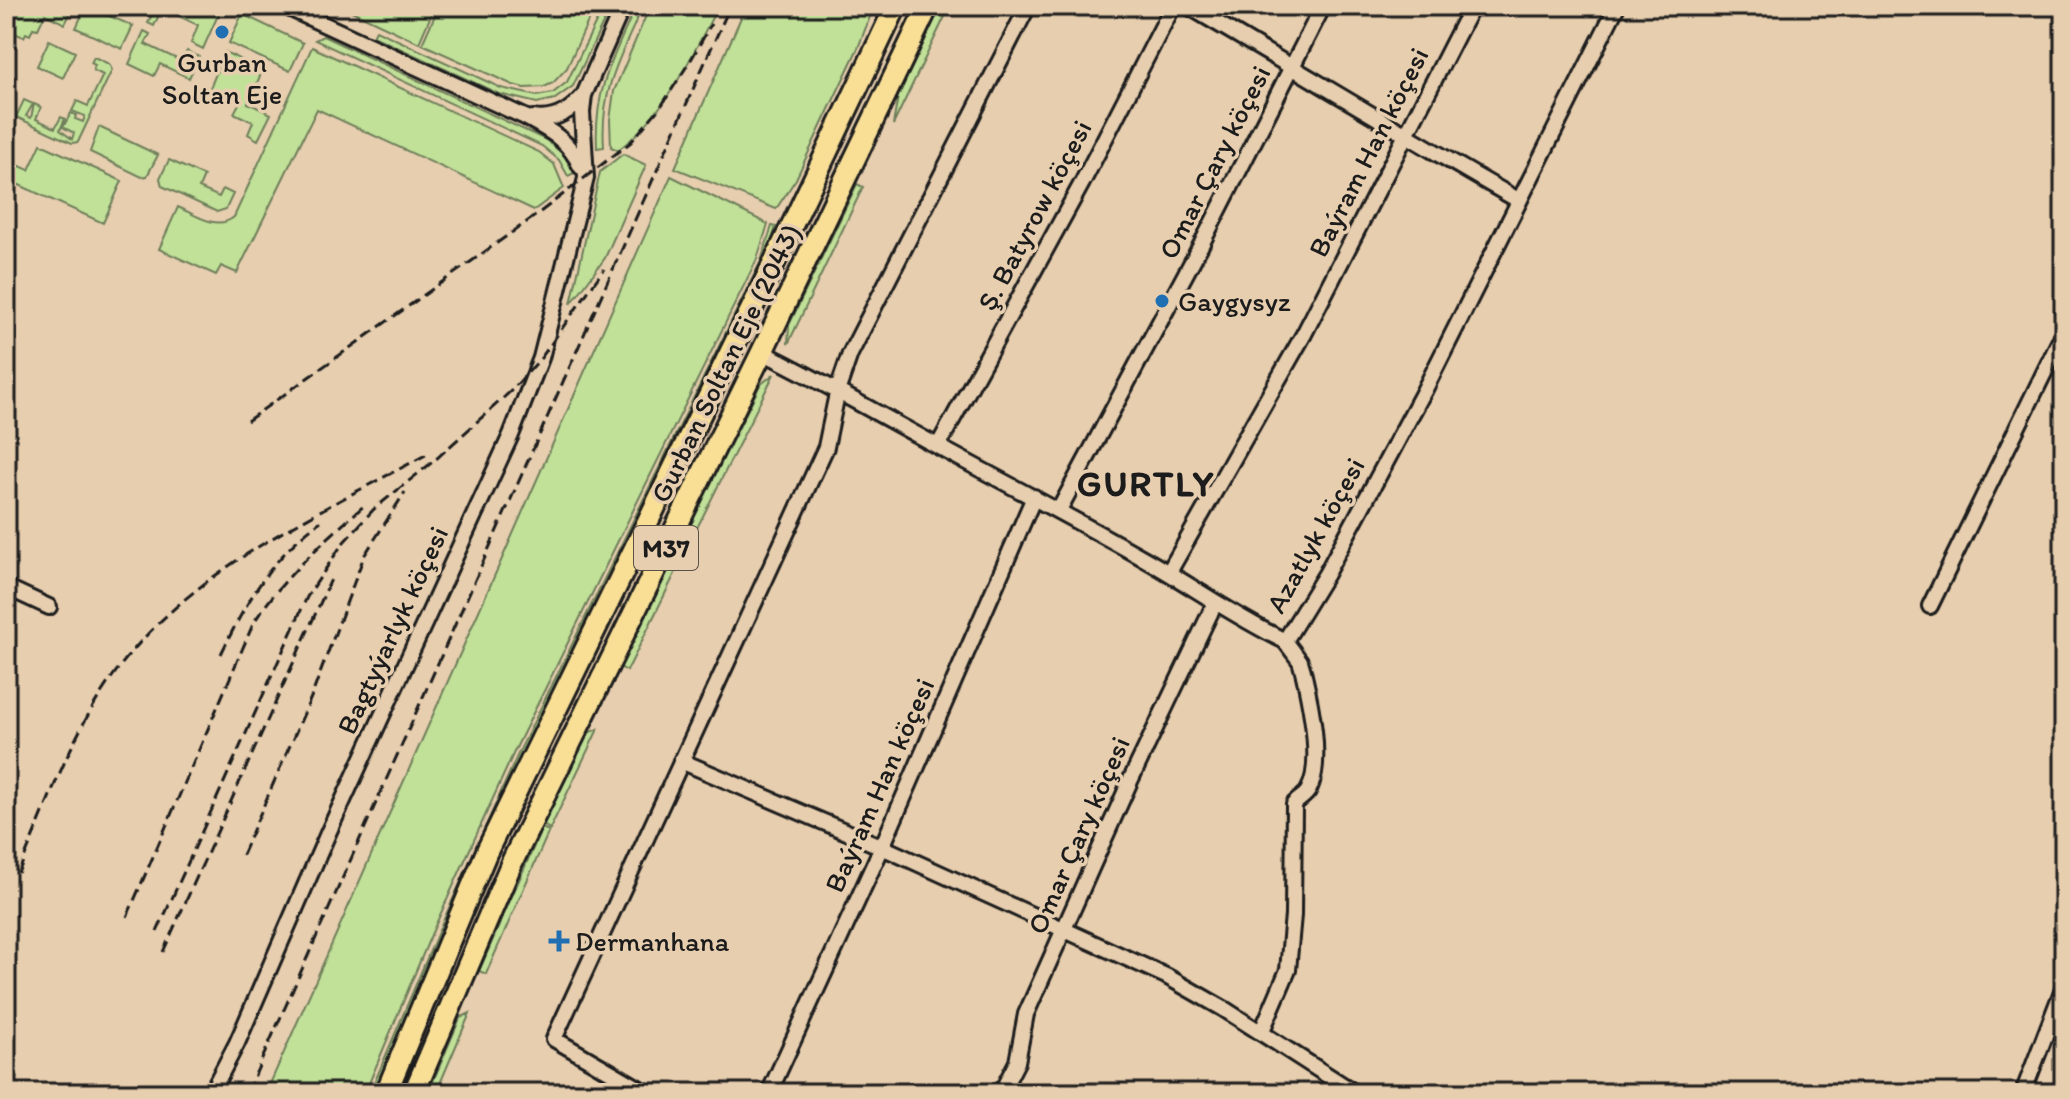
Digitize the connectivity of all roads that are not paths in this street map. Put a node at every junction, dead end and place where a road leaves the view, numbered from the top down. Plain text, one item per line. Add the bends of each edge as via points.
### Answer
1 (284, 6) edge
2 (623, 6) edge
3 (896, 6) edge
4 (928, 6) edge
5 (1028, 6) edge
6 (1173, 6) edge
7 (1188, 6) edge
8 (1323, 6) edge
9 (1472, 6) edge
10 (1617, 6) edge
11 (1293, 66) junction
12 (584, 95) junction
13 (525, 117) junction
14 (1405, 136) junction
15 (586, 178) junction
16 (1518, 200) junction
17 (2064, 332) edge
18 (762, 352) junction
19 (838, 389) junction
20 (938, 446) junction
21 (1034, 497) junction
22 (1059, 510) junction
23 (1169, 572) junction
24 (6, 587) edge
25 (1215, 603) junction
26 (1930, 606) dead end
27 (49, 607) dead end
28 (1285, 641) junction
29 (681, 761) junction
30 (882, 847) junction
31 (1065, 929) junction
32 (2064, 986) edge
33 (1261, 1033) junction
34 (211, 1093) edge
35 (386, 1093) edge
36 (414, 1093) edge
37 (647, 1093) edge
38 (769, 1093) edge
39 (1001, 1093) edge
40 (1355, 1093) edge
41 (2023, 1093) edge

1 - 13 street
2 - 12 street
3 - 35 highway, Gurban Soltan Eje (2043) / M37 via 487,851
4 - 18 highway, Gurban Soltan Eje (2043) / M37
5 - 19 street via 850,354
6 - 20 street, Ş. Batyrow köçesi
7 - 11 street
8 - 11 street, Omar Çary köçesi
9 - 14 street, Baýram Han köçesi
10 - 16 street, Azatlyk köçesi
11 - 14 street
11 - 22 street, Omar Çary köçesi
12 - 13 street via 557,116
12 - 15 street, Bagtyýarlyk köçesi
13 - 15 street via 565,142
14 - 16 street
14 - 23 street, Baýram Han köçesi via 1304,334
15 - 34 street, Bagtyýarlyk köçesi via 527,396
16 - 28 street, Azatlyk köçesi via 1417,404
17 - 26 street
18 - 19 street, Azatlyk köçesi
18 - 36 highway, Gurban Soltan Eje (2043) / M37 via 512,862
19 - 20 street, Azatlyk köçesi
19 - 29 street via 826,447
20 - 21 street, Azatlyk köçesi
21 - 22 street, Azatlyk köçesi
21 - 30 street, Baýram Han köçesi
22 - 23 street, Azatlyk köçesi
23 - 25 street, Azatlyk köçesi
24 - 27 street
25 - 28 street, Azatlyk köçesi
25 - 31 street, Omar Çary köçesi
28 - 33 street via 1303,671 1314,766 1308,791 1294,804 1288,970
29 - 30 street
29 - 37 street via 554,1039
30 - 31 street
30 - 38 street, Baýram Han köçesi
31 - 33 street via 1166,976
31 - 39 street, Omar Çary köçesi via 1026,1014 1017,1062
32 - 41 street
33 - 40 street

